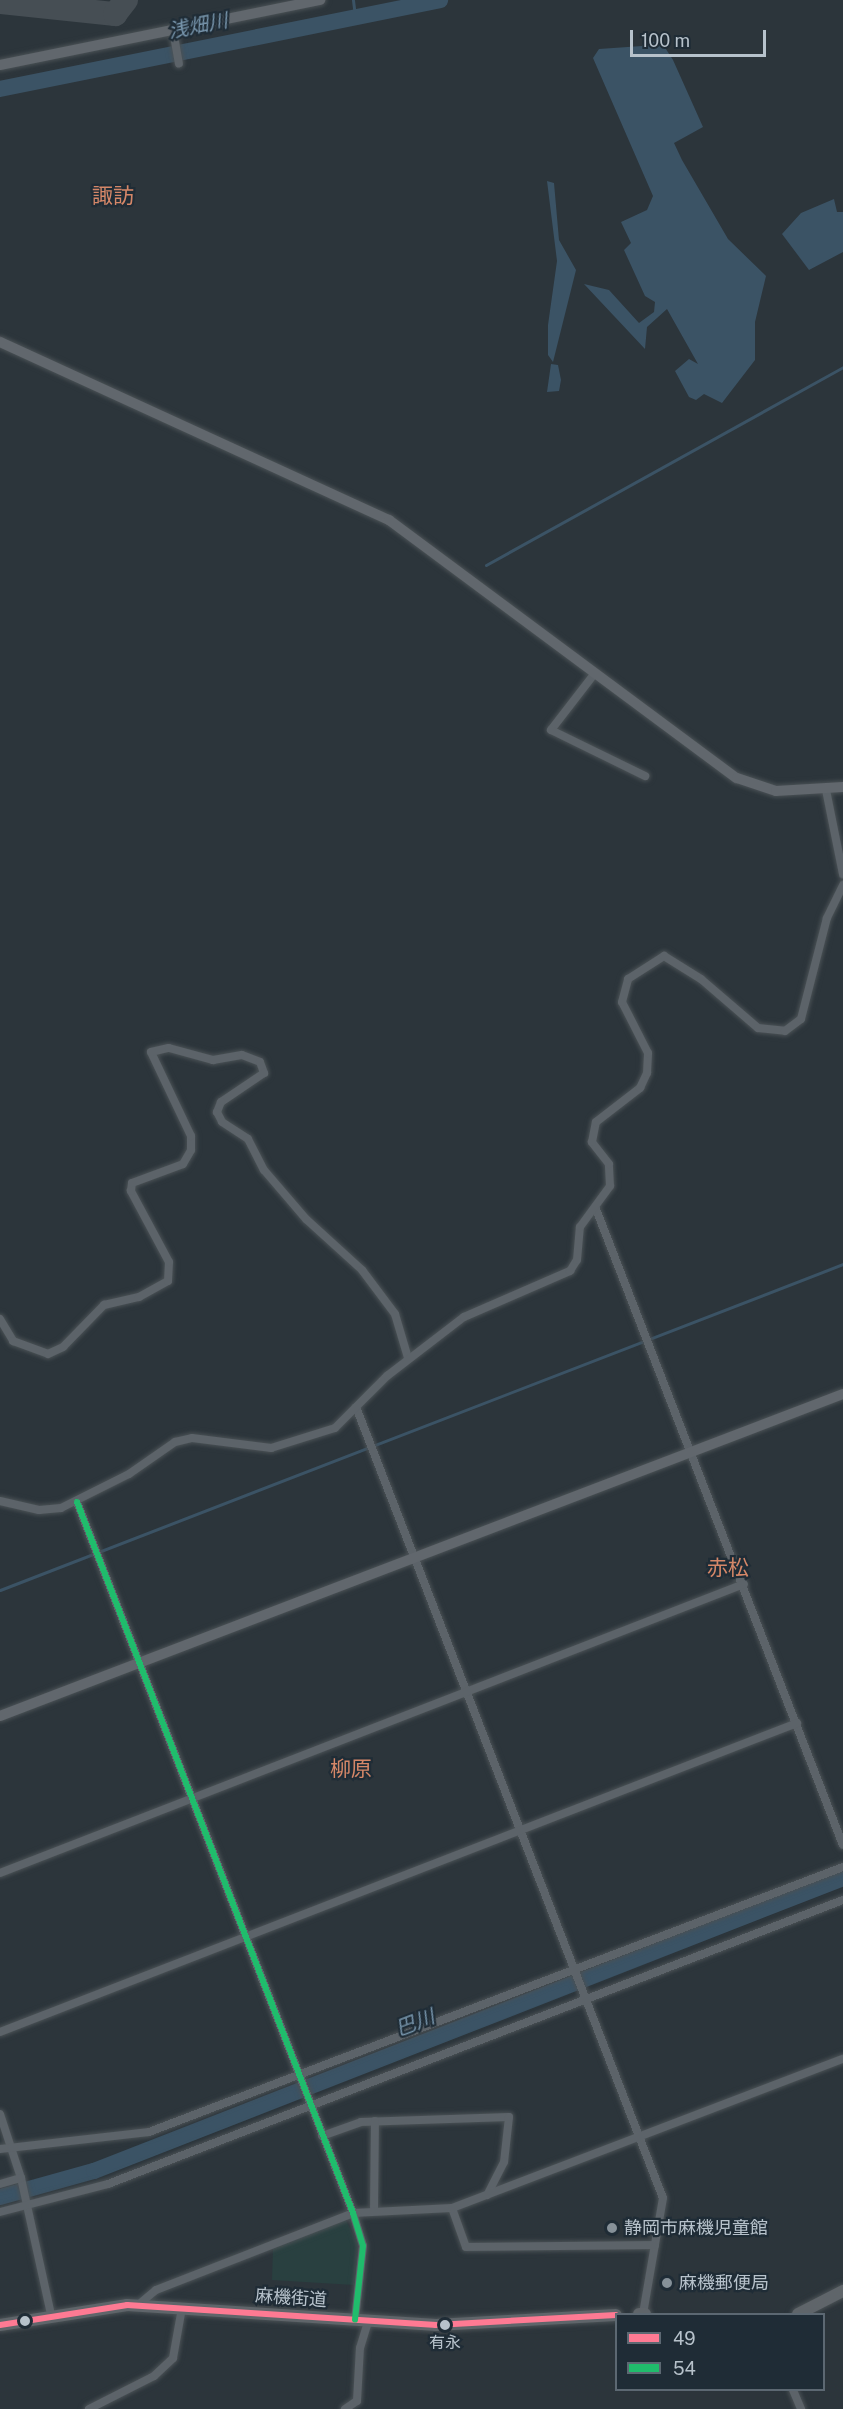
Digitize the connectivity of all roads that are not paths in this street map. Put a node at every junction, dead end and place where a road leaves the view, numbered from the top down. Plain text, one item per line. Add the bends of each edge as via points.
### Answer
1 (320, 0) edge
2 (173, 30) junction
3 (179, 63) dead end
4 (0, 65) edge
5 (0, 342) edge
6 (594, 673) junction
7 (645, 776) dead end
8 (843, 787) edge
9 (826, 790) junction
10 (843, 874) edge
11 (843, 885) edge
12 (596, 1209) junction
13 (0, 1319) edge
14 (408, 1358) junction
15 (843, 1394) edge
16 (356, 1407) junction
17 (693, 1449) junction
18 (0, 1501) edge
19 (76, 1502) junction
20 (414, 1555) junction
21 (744, 1584) junction
22 (139, 1662) junction
23 (467, 1692) junction
24 (0, 1716) edge
25 (798, 1723) junction
26 (192, 1798) junction
27 (522, 1831) junction
28 (843, 1845) edge
29 (843, 1867) edge
30 (0, 1873) edge
31 (843, 1900) edge
32 (246, 1938) junction
33 (575, 1970) junction
34 (586, 1998) junction
35 (0, 2032) edge
36 (843, 2059) edge
37 (299, 2078) junction
38 (311, 2107) junction
39 (0, 2114) edge
40 (375, 2121) junction
41 (321, 2136) junction
42 (637, 2139) junction
43 (0, 2149) edge
44 (14, 2150) junction
45 (21, 2178) junction
46 (0, 2184) edge
47 (487, 2195) junction
48 (27, 2206) junction
49 (452, 2208) junction
50 (374, 2211) junction
51 (0, 2212) edge
52 (353, 2213) junction
53 (655, 2245) junction
54 (843, 2291) edge
55 (138, 2305) junction
56 (182, 2308) junction
57 (644, 2313) edge
58 (800, 2313) edge
59 (51, 2315) junction
60 (615, 2315) edge
61 (362, 2321) junction
62 (0, 2325) edge
63 (793, 2391) edge
64 (89, 2409) edge
65 (345, 2409) edge
66 (801, 2409) edge

1 - 2 street
2 - 3 street
2 - 4 street
5 - 6 street via 379,514
6 - 7 street via 551,730
6 - 9 street via 737,778 776,791
8 - 9 street
9 - 10 street
11 - 12 street via 827,918 801,1019 785,1031 758,1028 701,979 664,956 628,979 622,1002 648,1053 647,1073 640,1088 596,1122 591,1133 610,1174
12 - 14 street via 580,1227 577,1260 570,1271 464,1317
12 - 17 street
13 - 14 street via 12,1341 48,1354 63,1347 104,1305 140,1297 168,1281 170,1262 131,1191 132,1183 183,1164 191,1150 190,1136 151,1052 169,1048 213,1060 242,1055 260,1062 264,1073 221,1102 222,1122 248,1139 264,1170 306,1220 362,1270 395,1314
14 - 16 street
15 - 17 street
16 - 19 street via 335,1428 271,1448 192,1438 175,1442
16 - 20 street
17 - 20 street
17 - 21 street
18 - 19 street via 39,1510
19 - 22 street
20 - 22 street
20 - 23 street
21 - 23 street
21 - 25 street
22 - 24 street
22 - 26 street
23 - 26 street
23 - 27 street
25 - 27 street
25 - 28 street
26 - 30 street
26 - 32 street
27 - 32 street
27 - 33 street
29 - 33 street
31 - 34 street
32 - 35 street
32 - 37 street
33 - 34 street
33 - 37 street
34 - 38 street
34 - 42 street
36 - 42 street
37 - 38 street
37 - 44 street via 149,2132
38 - 41 street
38 - 48 street via 108,2184
39 - 44 street
40 - 41 street
40 - 47 street via 509,2117 504,2162
40 - 50 street
41 - 52 street
42 - 47 street
42 - 53 street via 663,2198
43 - 44 street
44 - 45 street
45 - 46 street
45 - 48 street
47 - 49 street
48 - 51 street
48 - 59 street
49 - 50 street
49 - 53 street via 466,2247
50 - 52 street
52 - 55 street via 156,2290
52 - 61 street via 363,2246
53 - 57 street
54 - 58 main road
55 - 56 main road, 麻機街道
55 - 59 main road, 麻機街道
56 - 61 main road, 麻機街道
56 - 64 street via 173,2358 154,2376
59 - 62 main road, 麻機街道
60 - 61 main road, 麻機街道 via 436,2325
61 - 65 street via 357,2402
63 - 66 street

